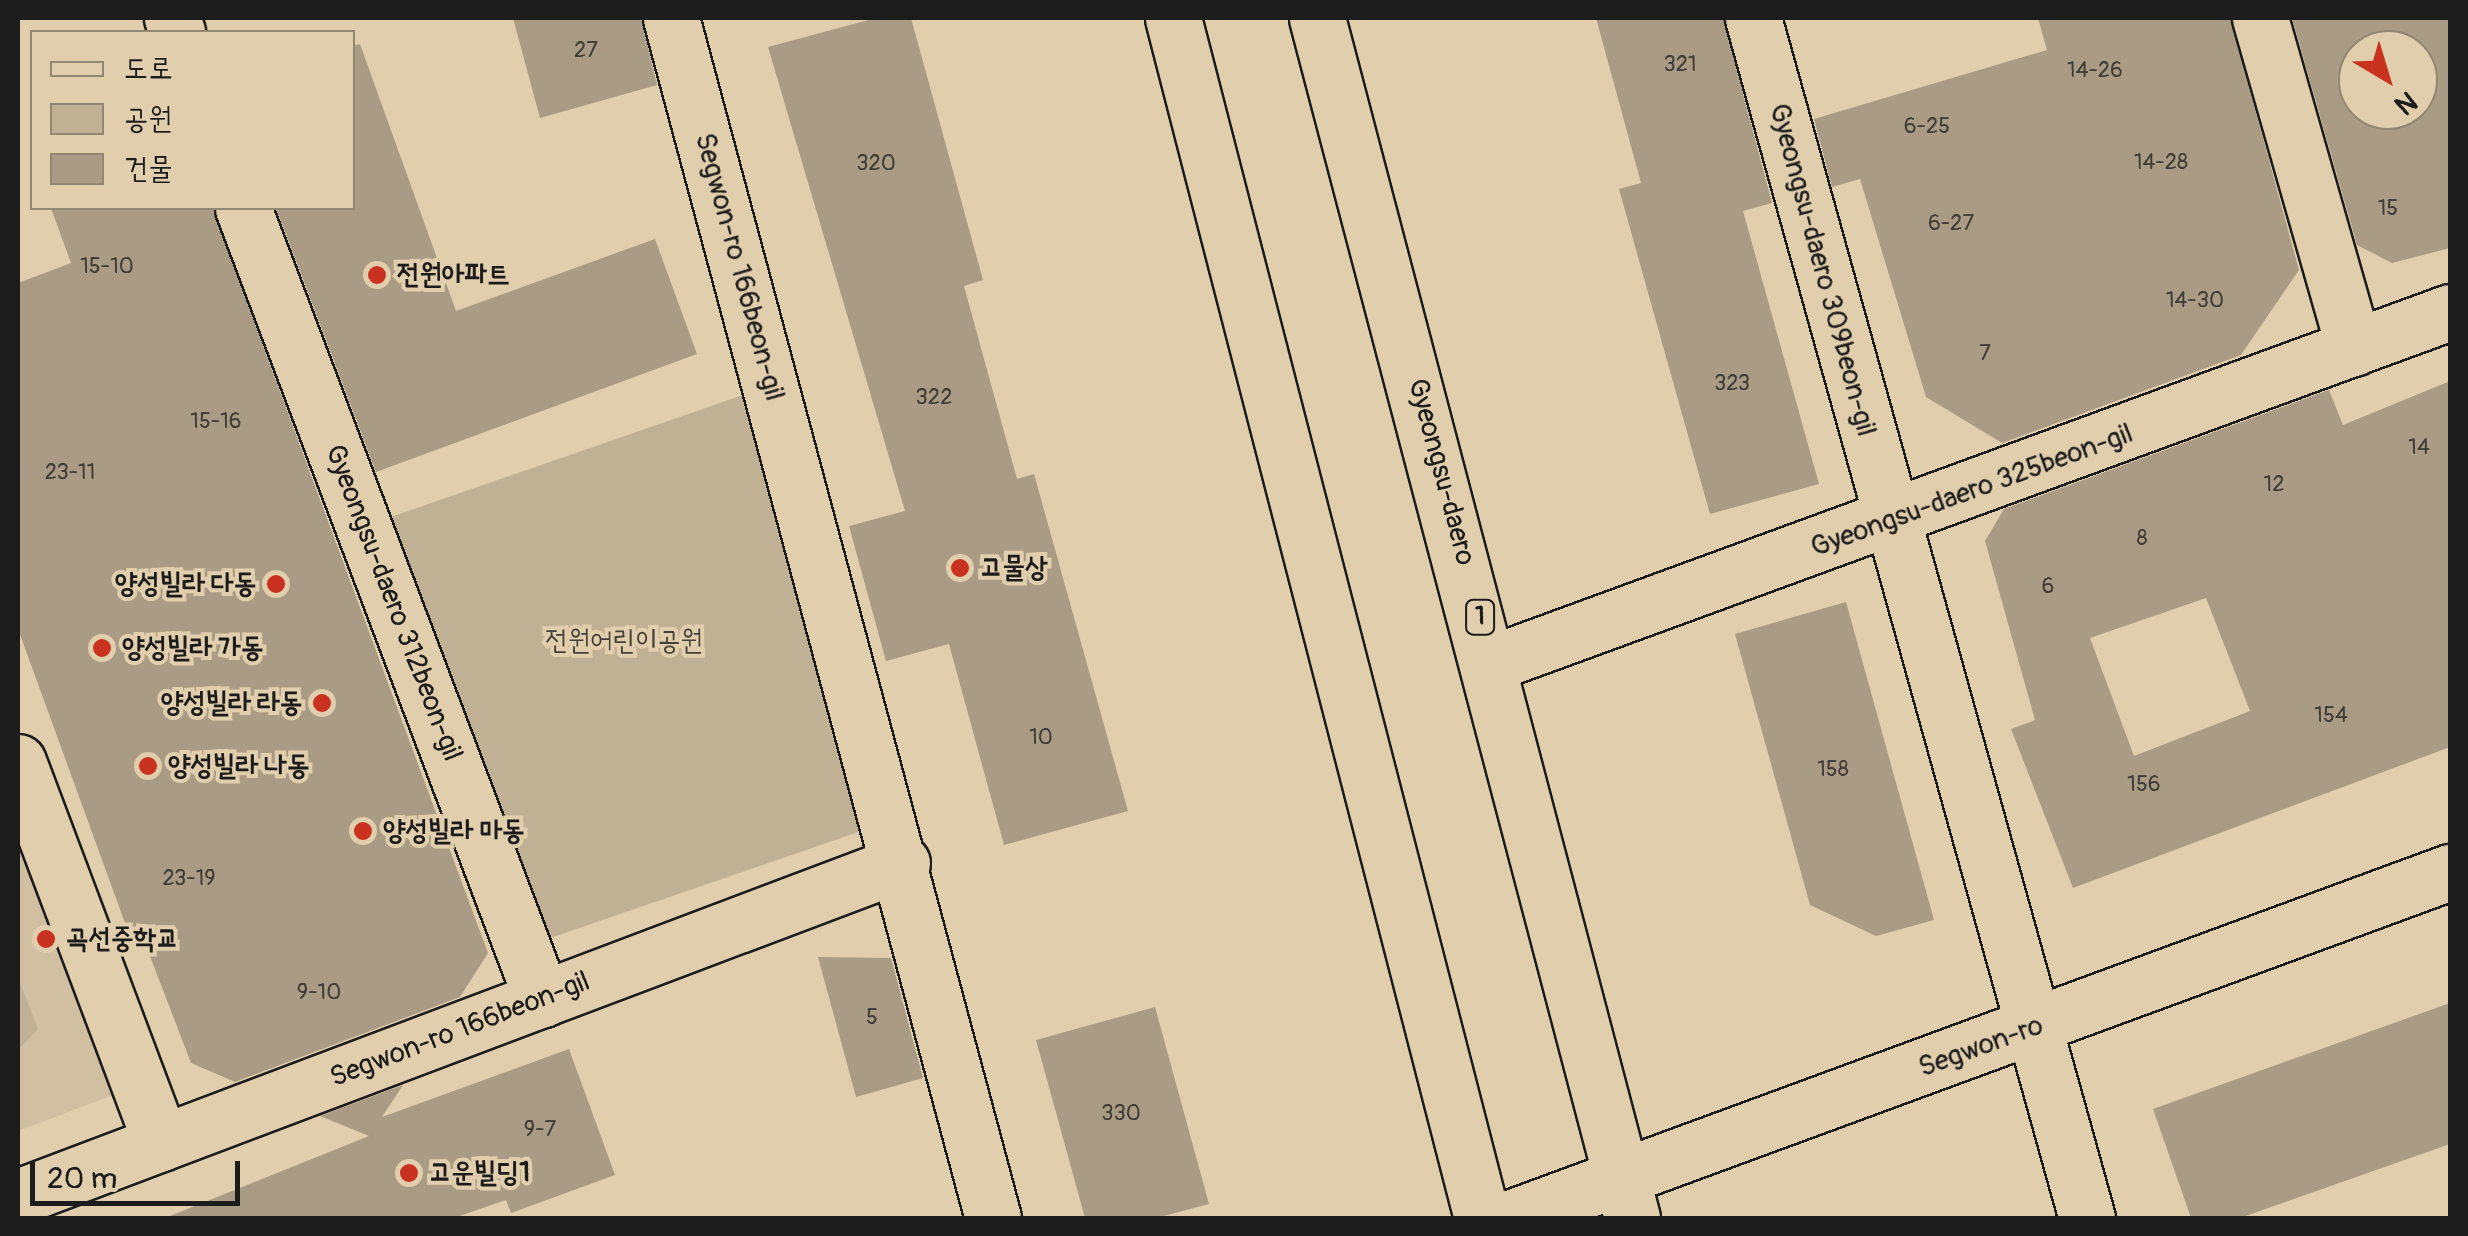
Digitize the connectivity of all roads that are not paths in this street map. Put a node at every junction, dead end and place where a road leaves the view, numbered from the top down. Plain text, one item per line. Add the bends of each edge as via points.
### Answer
1 (670, 18) edge
2 (1172, 18) edge
3 (1318, 18) edge
4 (1753, 18) edge
5 (2260, 18) edge
6 (245, 210) edge
7 (2450, 312) edge
8 (2354, 348) junction
9 (1890, 523) junction
10 (1492, 664) junction
11 (18, 762) edge
12 (902, 863) junction
13 (2450, 872) edge
14 (542, 1000) junction
15 (2036, 1026) junction
16 (161, 1143) junction
17 (18, 1197) edge
18 (1626, 1199) edge
19 (993, 1218) edge
20 (1482, 1218) edge
21 (1510, 1218) edge
22 (2087, 1218) edge

1 - 12 street, Segwon-ro 166beon-gil
2 - 20 street
3 - 10 street, Gyeongsu-daero / 1
4 - 9 street, Gyeongsu-daero 309beon-gil
5 - 8 street
6 - 14 street, Gyeongsu-daero 312beon-gil
7 - 8 street, Gyeongsu-daero 325beon-gil
8 - 9 street, Gyeongsu-daero 325beon-gil
9 - 10 street, Gyeongsu-daero 325beon-gil
9 - 15 street, Gyeongsu-daero 309beon-gil
10 - 18 street, Gyeongsu-daero / 1
11 - 16 street
12 - 14 street, Segwon-ro 166beon-gil
12 - 19 street, Segwon-ro 166beon-gil
13 - 15 street, Segwon-ro
14 - 16 street, Segwon-ro 166beon-gil
15 - 18 street, Segwon-ro
15 - 22 street, Gyeongsu-daero 309beon-gil
16 - 17 street, Segwon-ro 166beon-gil
18 - 21 street, Segwon-ro

